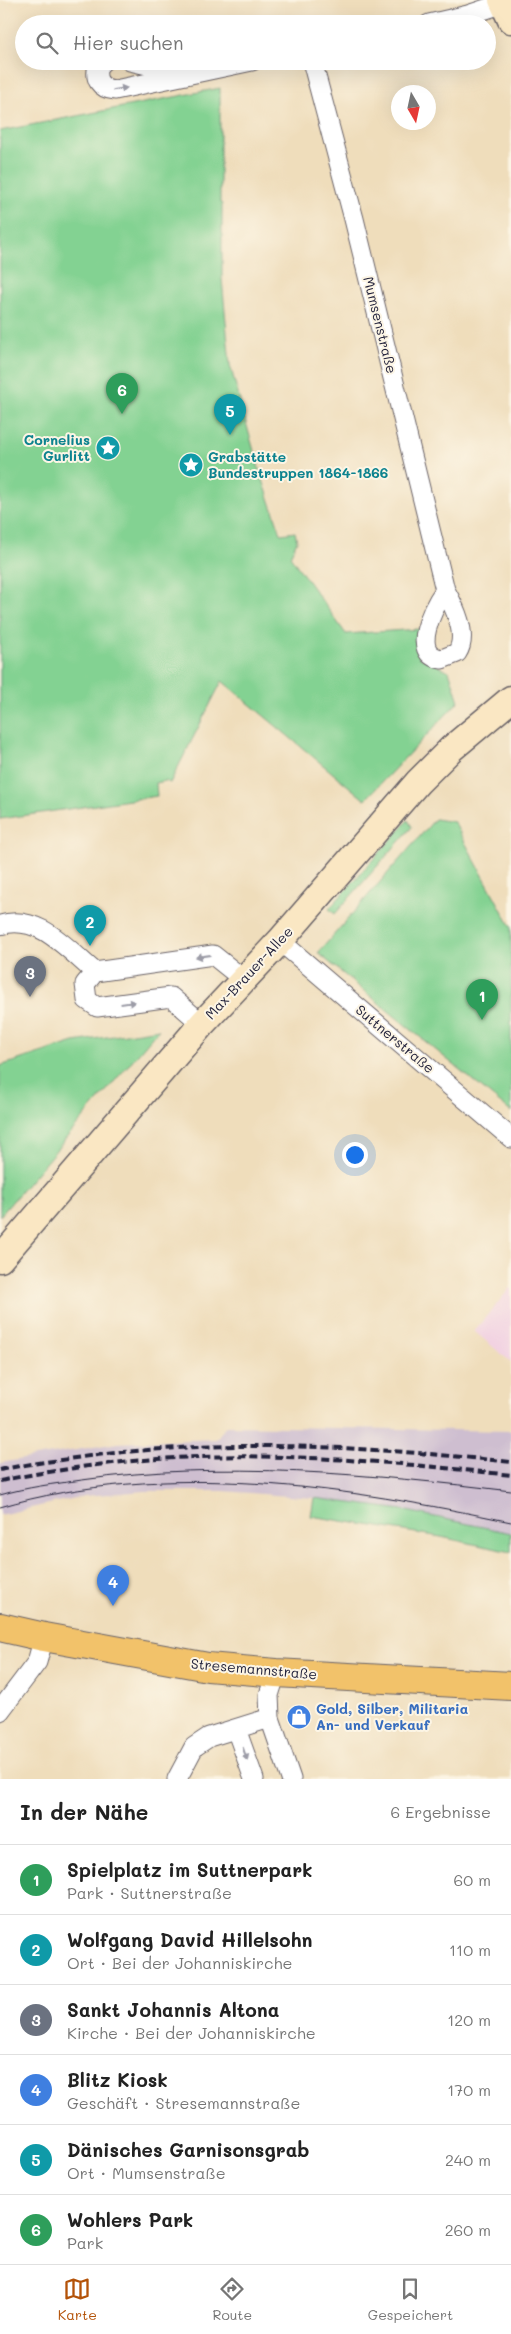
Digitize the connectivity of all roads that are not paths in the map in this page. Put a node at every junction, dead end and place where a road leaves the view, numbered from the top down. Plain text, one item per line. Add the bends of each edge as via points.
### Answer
1 (506, 8) edge
2 (468, 15) edge
3 (97, 70) edge
4 (167, 70) edge
5 (211, 70) edge
6 (314, 70) edge
7 (188, 75) junction
8 (445, 590) dead end
9 (511, 699) edge
10 (0, 926) edge
11 (280, 941) junction
12 (95, 972) junction
13 (243, 979) junction
14 (202, 1024) junction
15 (511, 1138) edge
16 (0, 1259) edge
17 (0, 1626) edge
18 (44, 1637) junction
19 (276, 1673) junction
20 (511, 1686) edge
21 (0, 1711) edge
22 (270, 1718) junction
23 (236, 1729) junction
24 (177, 1779) edge
25 (254, 1779) edge
26 (291, 1779) edge

1 - 2 street
3 -> 7 street via 101,86 108,90
4 - 7 street
5 - 7 street
6 - 8 street, Mumsenstraße
9 - 11 main road, Max-Brauer-Allee via 418,782
10 - 12 street via 20,922 41,928
11 - 13 main road, Max-Brauer-Allee
11 - 15 street, Suttnerstraße
13 -> 12 street via 213,955
12 -> 14 street via 85,984 87,1000 97,1007 171,996
13 - 14 main road, Max-Brauer-Allee
14 - 16 main road, Max-Brauer-Allee
17 - 18 main road, Stresemannstraße
18 - 19 main road, Stresemannstraße via 208,1667
18 - 21 street via 37,1662
19 - 20 main road, Stresemannstraße
19 - 22 street via 268,1696
22 - 23 street
22 - 26 street
23 - 24 street via 209,1737 194,1747
23 -> 25 street

